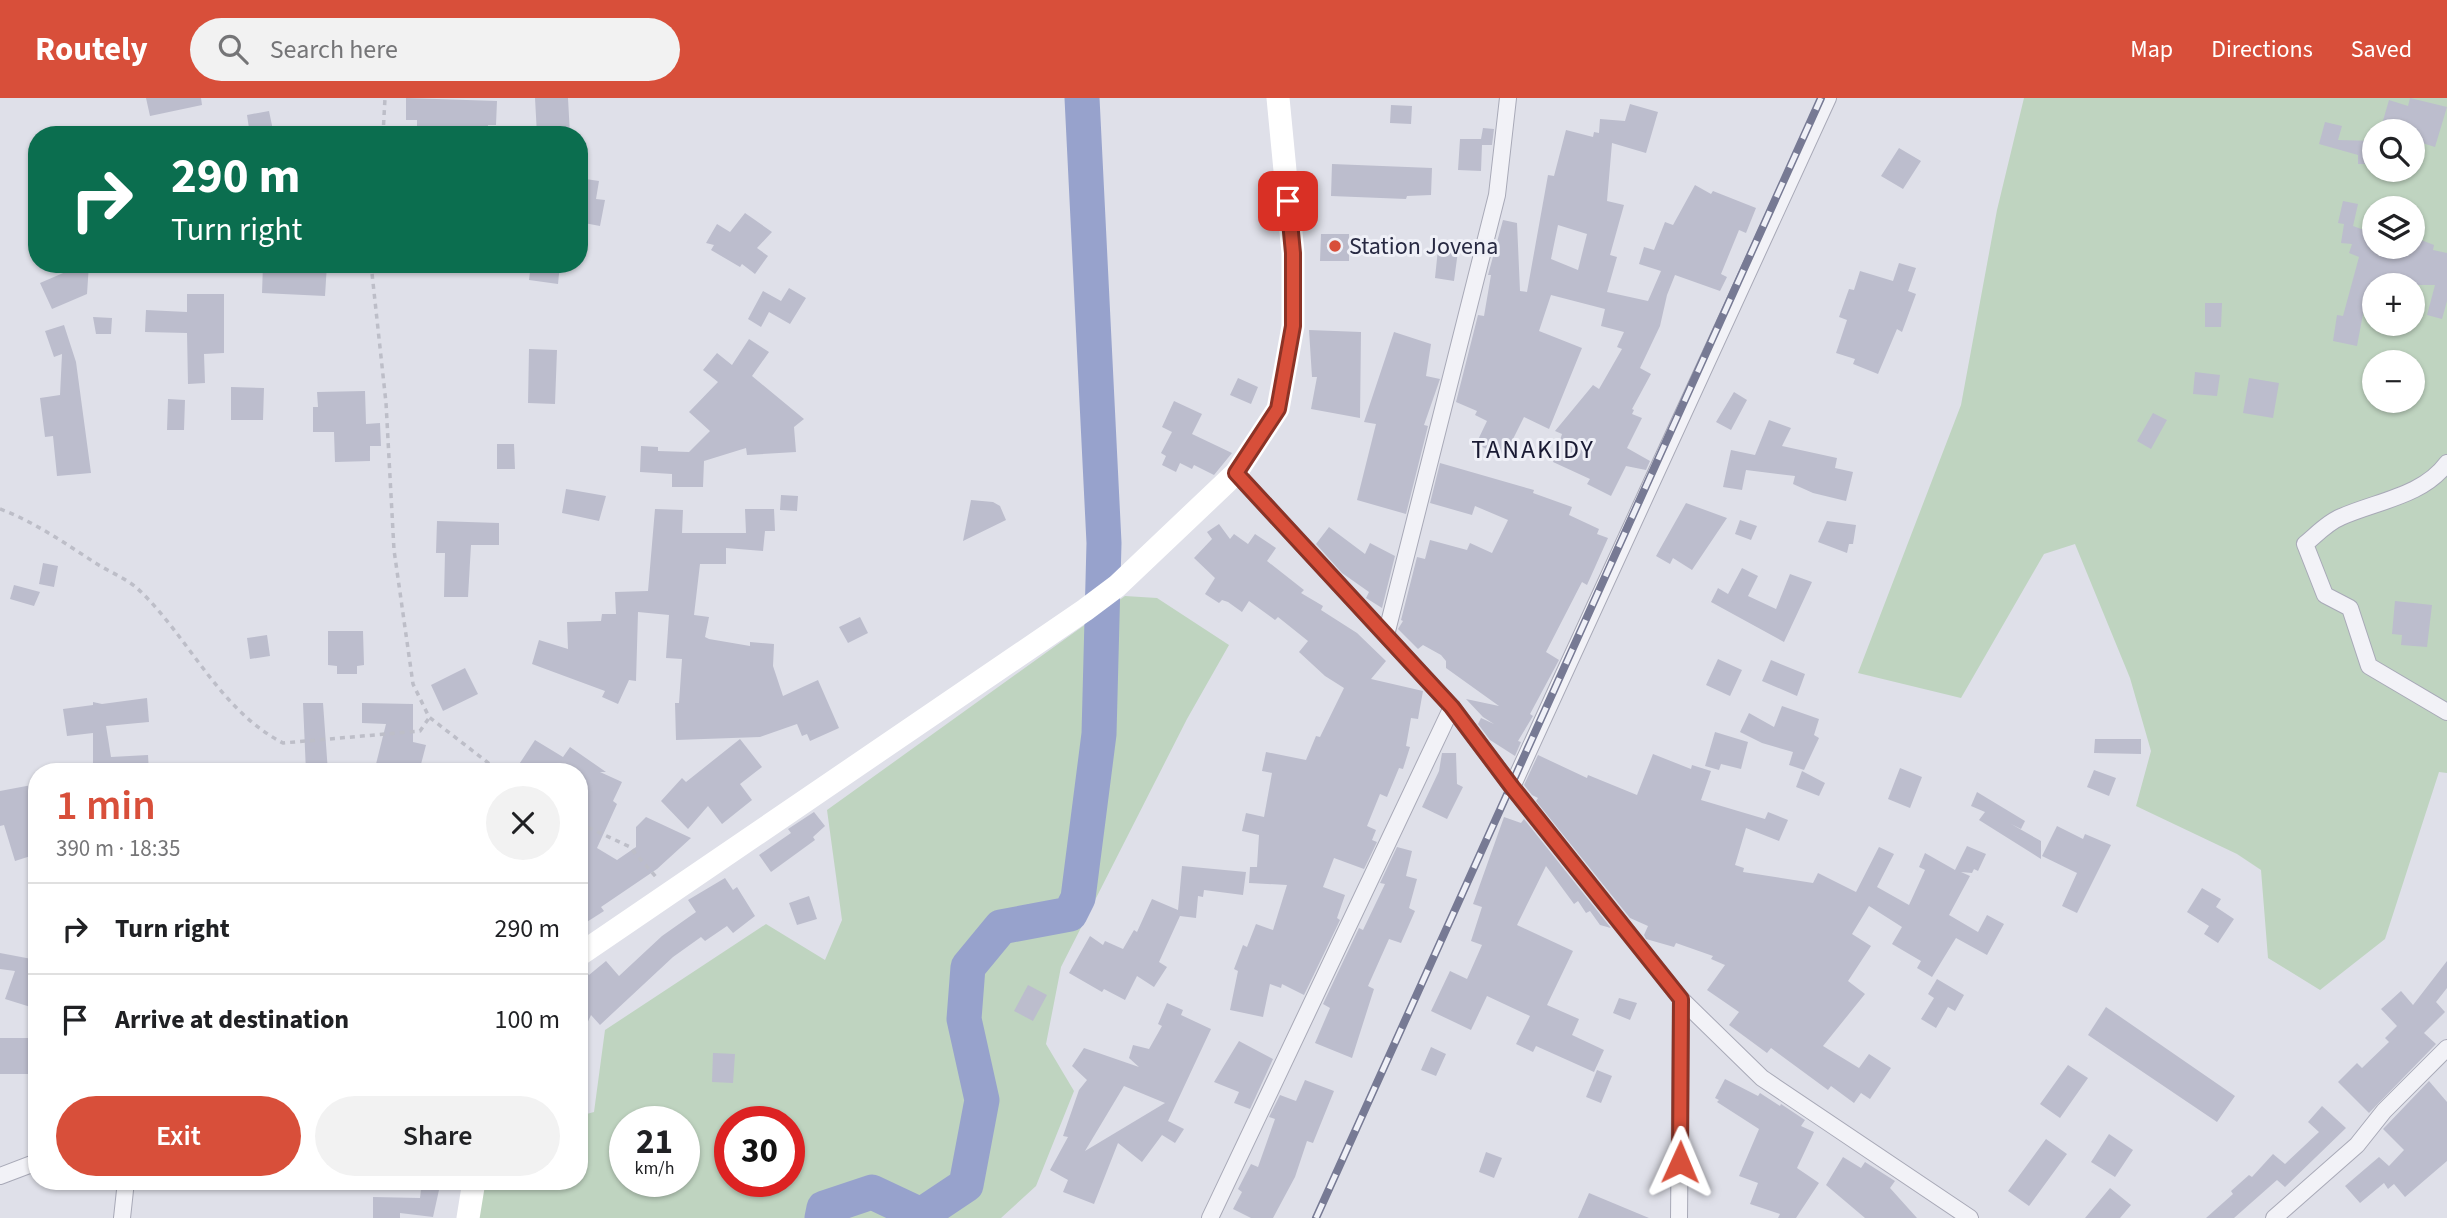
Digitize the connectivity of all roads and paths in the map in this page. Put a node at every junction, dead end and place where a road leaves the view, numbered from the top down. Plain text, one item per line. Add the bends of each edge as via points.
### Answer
1 (385, 98) edge
2 (1278, 98) edge
3 (1508, 98) edge
4 (1828, 98) edge
5 (383, 126) edge
6 (372, 273) edge
7 (2447, 463) edge
8 (1236, 473) junction
9 (0, 509) edge
10 (1386, 635) junction
11 (1452, 707) junction
12 (2447, 712) edge
13 (429, 717) junction
14 (488, 763) edge
15 (1512, 787) junction
16 (588, 827) edge
17 (670, 894) junction
18 (588, 949) edge
19 (1681, 999) junction
20 (2447, 1048) edge
21 (28, 1165) edge
22 (0, 1176) edge
23 (125, 1190) edge
24 (473, 1190) edge
25 (122, 1218) edge
26 (468, 1218) edge
27 (1210, 1218) edge
28 (1679, 1218) edge
29 (1970, 1218) edge
30 (2274, 1218) edge

1 - 5 path
2 - 8 main road via 1293,253 1293,326 1278,409
3 - 10 street via 1497,195
4 - 15 street
6 - 13 path via 386,403 394,550 413,684
7 - 12 street via 2436,479 2338,518 2305,544 2325,595 2350,608 2370,666
8 - 10 street
8 - 17 main road via 1117,586 1085,610
9 - 13 path via 31,522 137,589 206,676 267,735 283,743 420,731
10 - 11 street
11 - 15 street
11 - 27 street
13 - 14 path
15 - 19 street
16 - 17 path via 630,847
17 - 18 main road
19 - 28 street
19 - 29 street via 1762,1078
20 - 30 street via 2357,1145
21 - 22 street
23 - 25 street
24 - 26 main road

